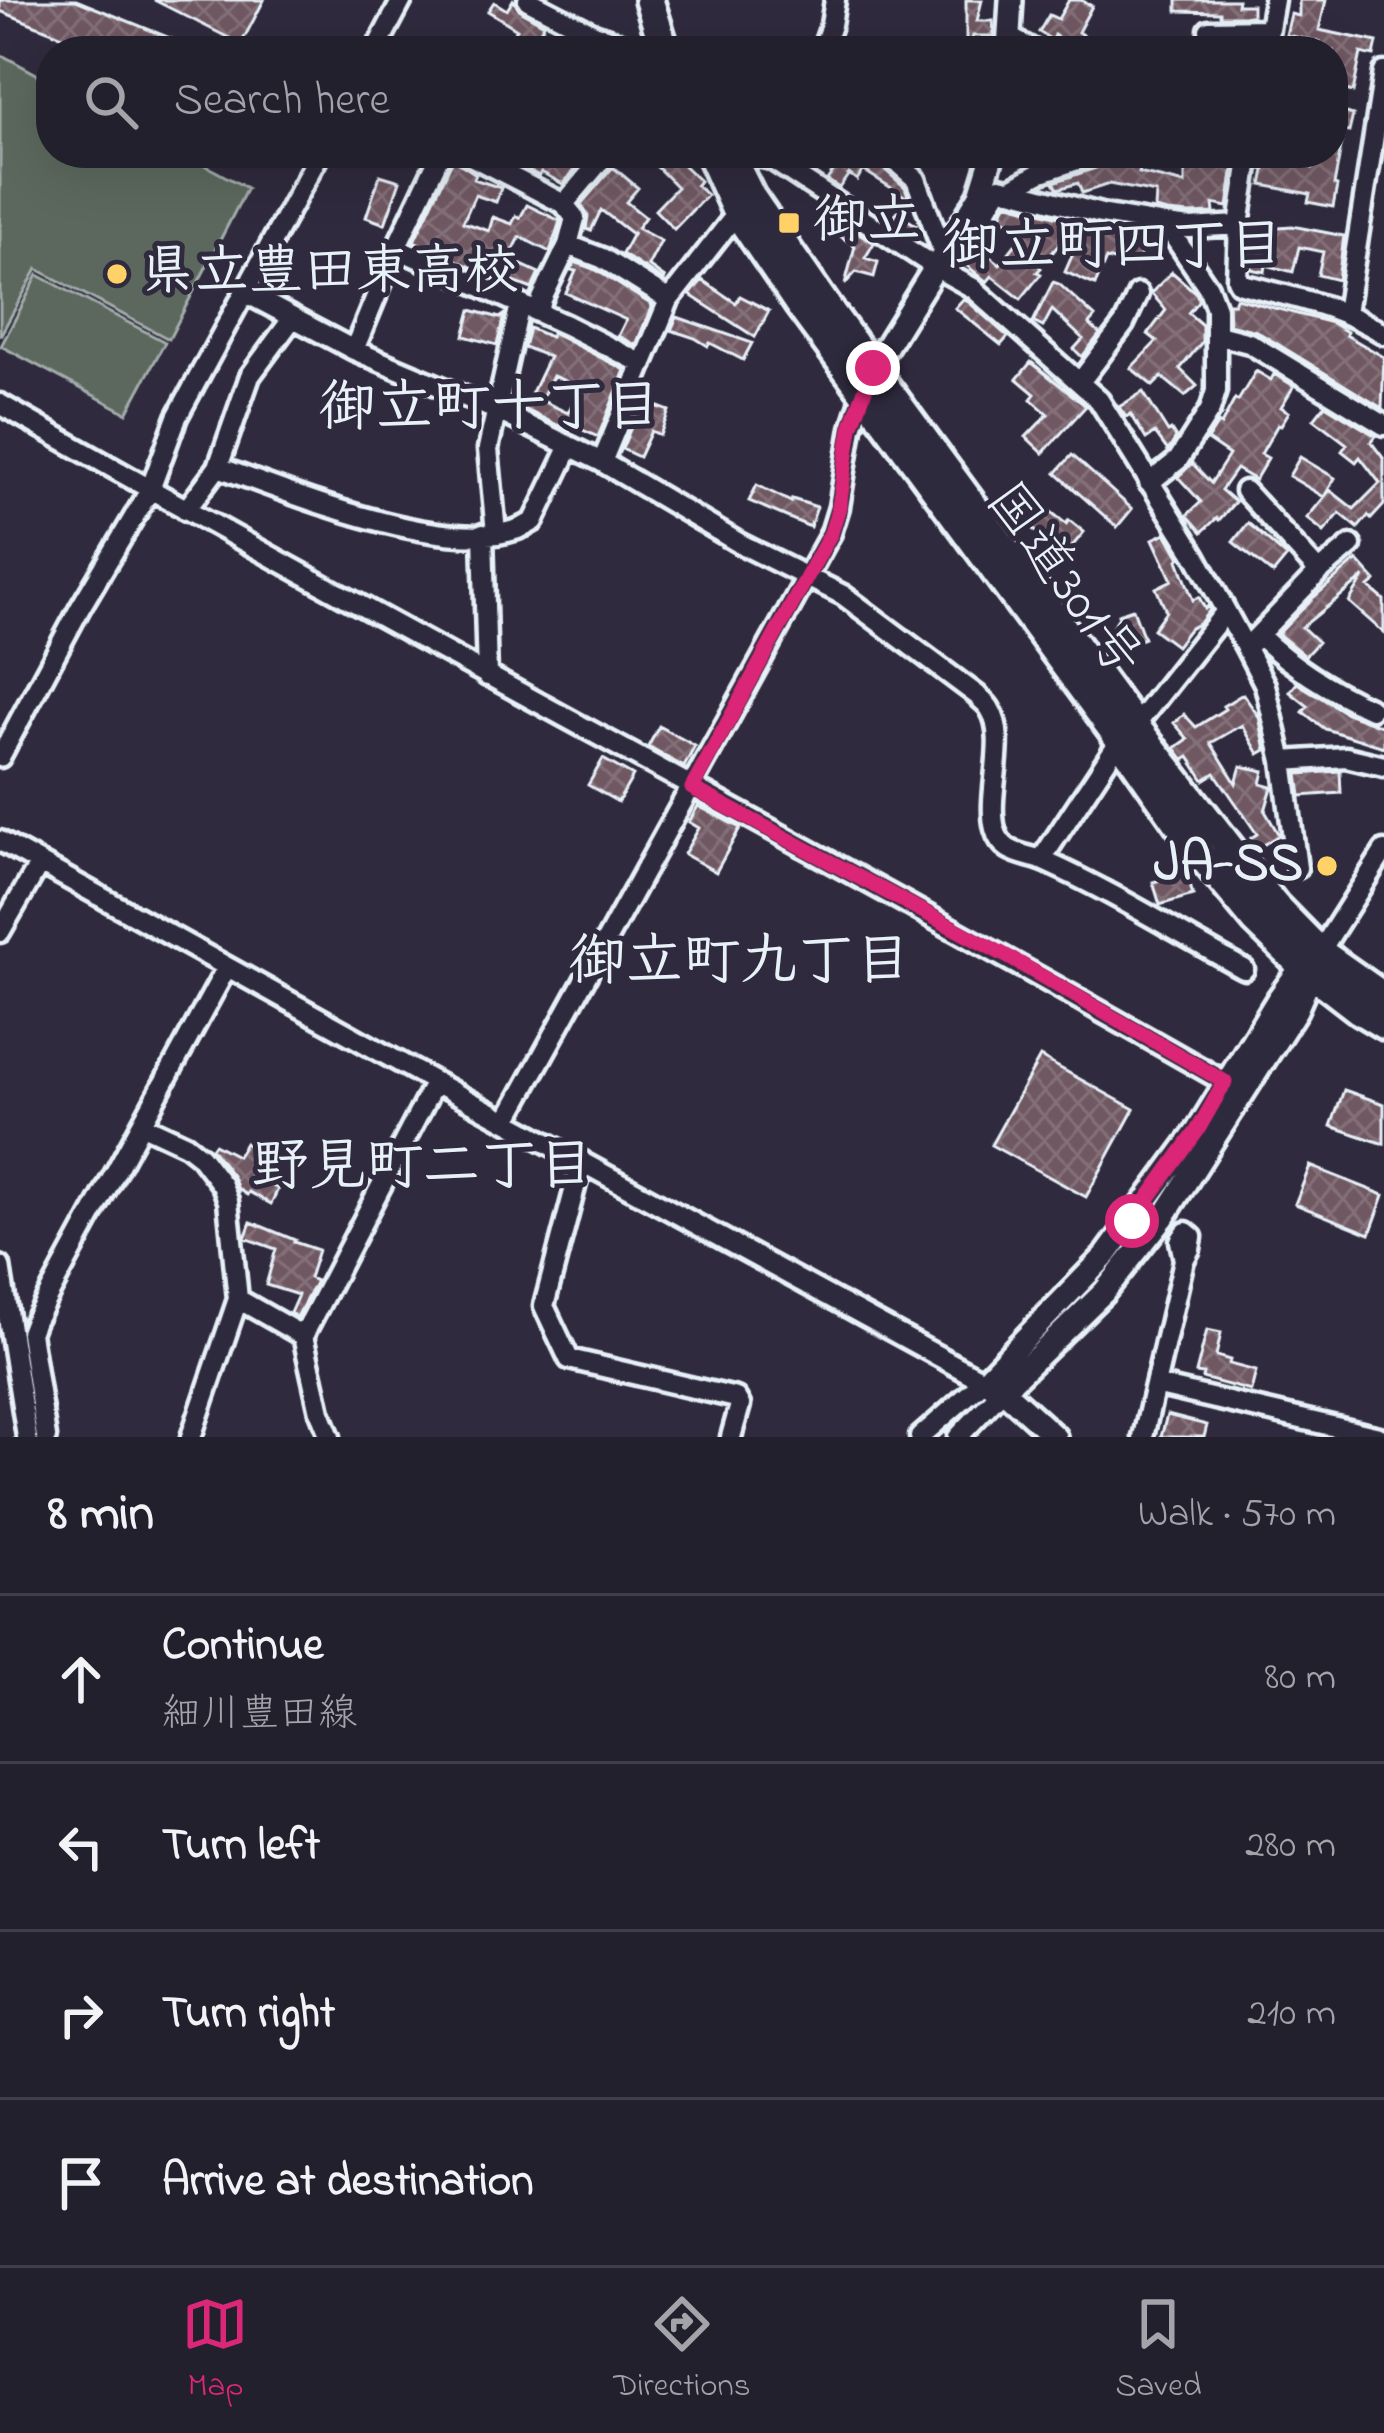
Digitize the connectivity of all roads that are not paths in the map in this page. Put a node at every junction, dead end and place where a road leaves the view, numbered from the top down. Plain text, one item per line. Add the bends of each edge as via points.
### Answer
1 (402, 0) edge
2 (528, 0) edge
3 (649, 0) edge
4 (668, 0) edge
5 (835, 0) edge
6 (1011, 0) edge
7 (1274, 0) edge
8 (1269, 29) junction
9 (1209, 30) dead end
10 (383, 36) edge
11 (602, 36) edge
12 (657, 36) edge
13 (663, 36) edge
14 (827, 36) edge
15 (1009, 36) edge
16 (1268, 36) edge
17 (1384, 72) edge
18 (312, 168) edge
19 (433, 168) edge
20 (495, 168) edge
21 (594, 168) edge
22 (727, 168) edge
23 (732, 168) edge
24 (788, 168) edge
25 (903, 168) edge
26 (988, 168) edge
27 (1054, 168) edge
28 (1248, 168) edge
29 (1364, 188) junction
30 (1009, 190) junction
31 (1384, 201) edge
32 (564, 203) junction
33 (737, 213) junction
34 (1166, 225) junction
35 (1239, 225) junction
36 (568, 245) junction
37 (396, 248) junction
38 (944, 255) junction
39 (244, 292) junction
40 (1138, 294) dead end
41 (669, 300) junction
42 (520, 304) junction
43 (539, 313) junction
44 (1346, 313) junction
45 (292, 319) junction
46 (1384, 334) edge
47 (1218, 335) junction
48 (355, 350) junction
49 (643, 364) junction
50 (868, 379) junction
51 (1080, 382) junction
52 (0, 404) edge
53 (498, 411) junction
54 (1384, 425) edge
55 (569, 448) junction
56 (602, 462) junction
57 (218, 466) junction
58 (1149, 483) junction
59 (150, 490) junction
60 (1245, 491) dead end
61 (186, 510) junction
62 (490, 534) junction
63 (1351, 545) dead end
64 (1319, 572) junction
65 (806, 577) junction
66 (1226, 611) junction
67 (1253, 642) junction
68 (487, 676) junction
69 (1370, 709) dead end
70 (1127, 733) junction
71 (0, 757) edge
72 (1282, 760) junction
73 (1384, 766) edge
74 (692, 788) junction
75 (0, 841) edge
76 (1384, 851) edge
77 (1041, 860) junction
78 (40, 862) junction
79 (1297, 868) dead end
80 (0, 932) edge
81 (1312, 964) junction
82 (227, 967) junction
83 (1244, 969) dead end
84 (1384, 997) edge
85 (1384, 1025) edge
86 (435, 1082) junction
87 (1225, 1082) junction
88 (507, 1120) junction
89 (143, 1125) junction
90 (582, 1161) junction
91 (1184, 1260) dead end
92 (0, 1266) edge
93 (238, 1300) junction
94 (303, 1336) junction
95 (994, 1385) junction
96 (1155, 1385) junction
97 (27, 1437) edge
98 (46, 1437) edge
99 (190, 1437) edge
100 (330, 1437) edge
101 (731, 1437) edge
102 (920, 1437) edge
103 (958, 1437) edge
104 (1054, 1437) edge
105 (1143, 1437) edge
106 (1379, 1437) edge

1 - 10 street
2 - 11 street
3 - 12 highway
4 - 13 highway
5 - 14 street
6 - 15 main road
7 - 8 street
8 - 9 street
8 - 16 street
17 - 29 street
18 - 39 street
19 - 37 street
20 - 32 street
21 - 32 street
22 - 33 highway, 国道301号
23 - 50 highway, 国道301号
24 - 38 street
25 - 38 street via 916,179
26 - 38 main road
27 - 30 street
28 - 35 street
29 - 31 street
29 - 44 street
30 - 34 street
30 - 38 street via 1000,188 965,246
32 - 36 street via 575,218
33 - 41 street
33 - 50 highway, 国道301号 via 798,303
34 - 35 street
34 - 47 street via 1208,287
35 - 44 street via 1239,283
36 - 41 street
36 - 43 street
37 - 42 street
37 - 48 street
38 - 50 main road
38 - 51 street
39 - 45 street
39 - 59 street via 177,417
40 - 51 street
41 - 49 street
42 - 43 street
42 - 53 street
43 - 49 street
44 - 46 street
45 - 48 street
45 - 57 street via 250,376
47 - 54 street via 1250,343
47 - 58 street via 1210,410 1178,460
48 - 53 street
49 - 56 street
50 - 65 street via 831,533
50 - 70 highway, 国道301号
51 - 58 street
52 - 59 street
53 - 55 street
53 - 62 street via 488,449
55 - 56 street
55 - 62 street via 534,521
56 - 65 street
57 - 61 street
57 - 62 street via 347,513 459,537
58 - 66 street
59 - 61 street
59 - 71 street
60 - 64 street
61 - 68 street
62 - 68 street
63 - 64 street
64 - 67 street
65 - 74 street
65 - 77 street via 843,596 991,709 995,829 1010,851
66 - 67 street
66 - 70 street
67 - 69 street
67 - 72 street
68 - 74 street
70 - 77 street
70 - 81 highway, 国道301号 via 1200,854 1256,921
72 - 73 street via 1346,757
72 - 79 street
74 - 87 street
74 - 88 street
75 - 78 street
76 - 81 street
77 - 83 street
78 - 80 street
78 - 82 street
81 - 84 highway, 国道301号
81 - 85 highway, 国道301号
81 - 87 main road
81 - 95 main road via 1296,1010 1163,1217 1104,1292
82 - 86 street
82 - 89 street
86 - 88 street
86 - 94 street
87 - 95 main road via 1106,1256
88 - 90 street
89 - 93 street via 186,1145 222,1185
89 - 98 street via 30,1333
90 - 95 street
90 - 101 street via 544,1306 569,1359 736,1398
91 - 96 street
92 - 97 street
93 - 94 street
93 - 99 street
94 - 100 street
95 - 102 street
95 - 103 street
95 - 104 main road
96 - 105 street
96 - 106 street

